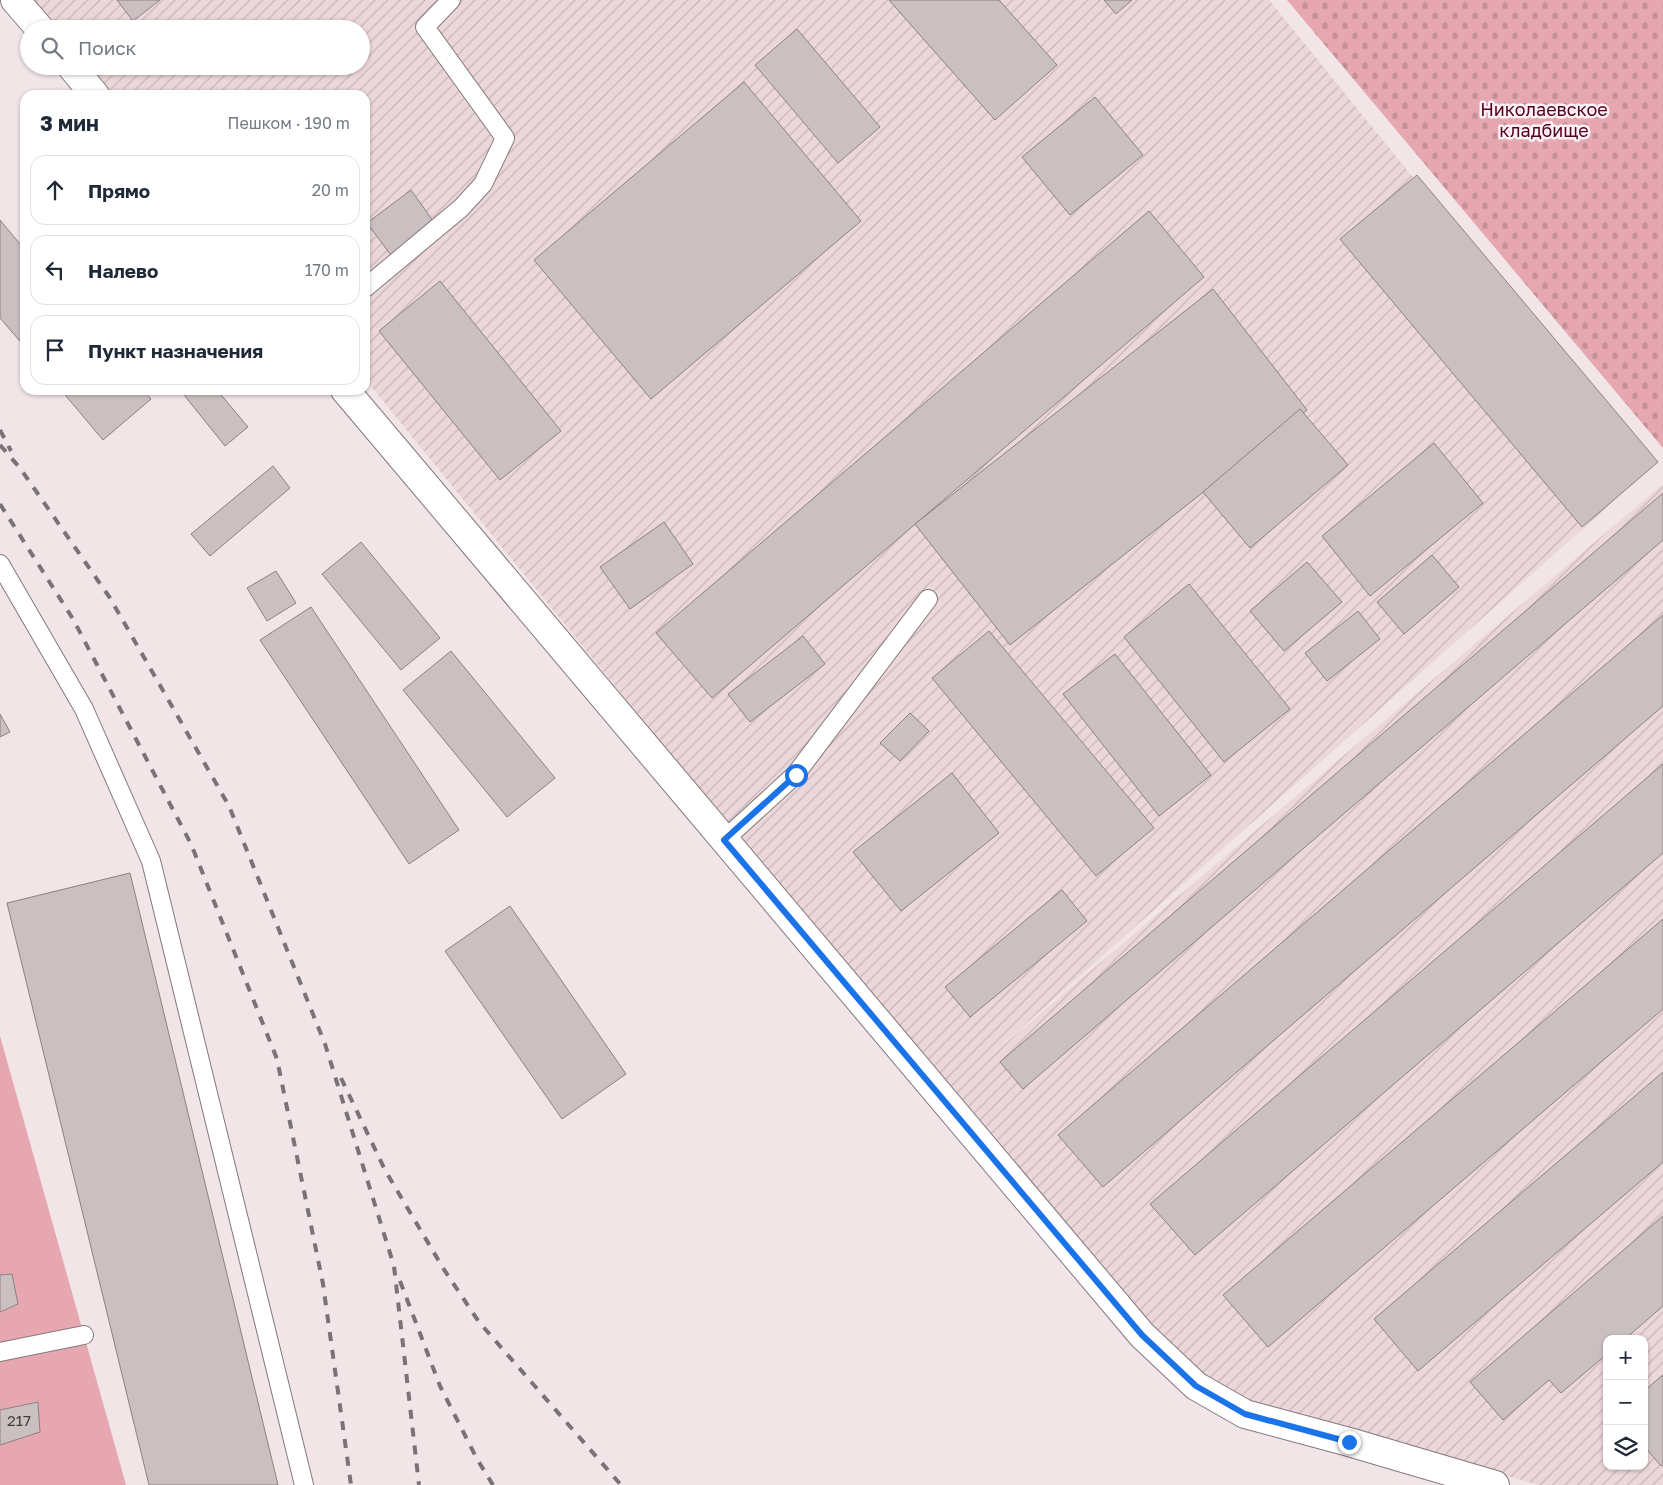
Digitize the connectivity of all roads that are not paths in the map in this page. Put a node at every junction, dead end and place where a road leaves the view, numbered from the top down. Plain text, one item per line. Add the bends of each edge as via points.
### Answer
1 (452, 0) edge
2 (79, 75) edge
3 (92, 90) edge
4 (370, 284) edge
5 (348, 395) edge
6 (0, 564) edge
7 (928, 599) dead end
8 (724, 840) junction
9 (84, 1335) dead end
10 (0, 1352) edge
11 (304, 1485) edge
12 (1495, 1485) edge

1 - 4 lane via 425,27 504,138 483,184 460,208
2 - 3 street
5 - 8 street
6 - 11 lane via 84,709 151,861
7 - 8 lane via 796,775
8 - 12 street via 1142,1335 1196,1386 1245,1414
9 - 10 lane

